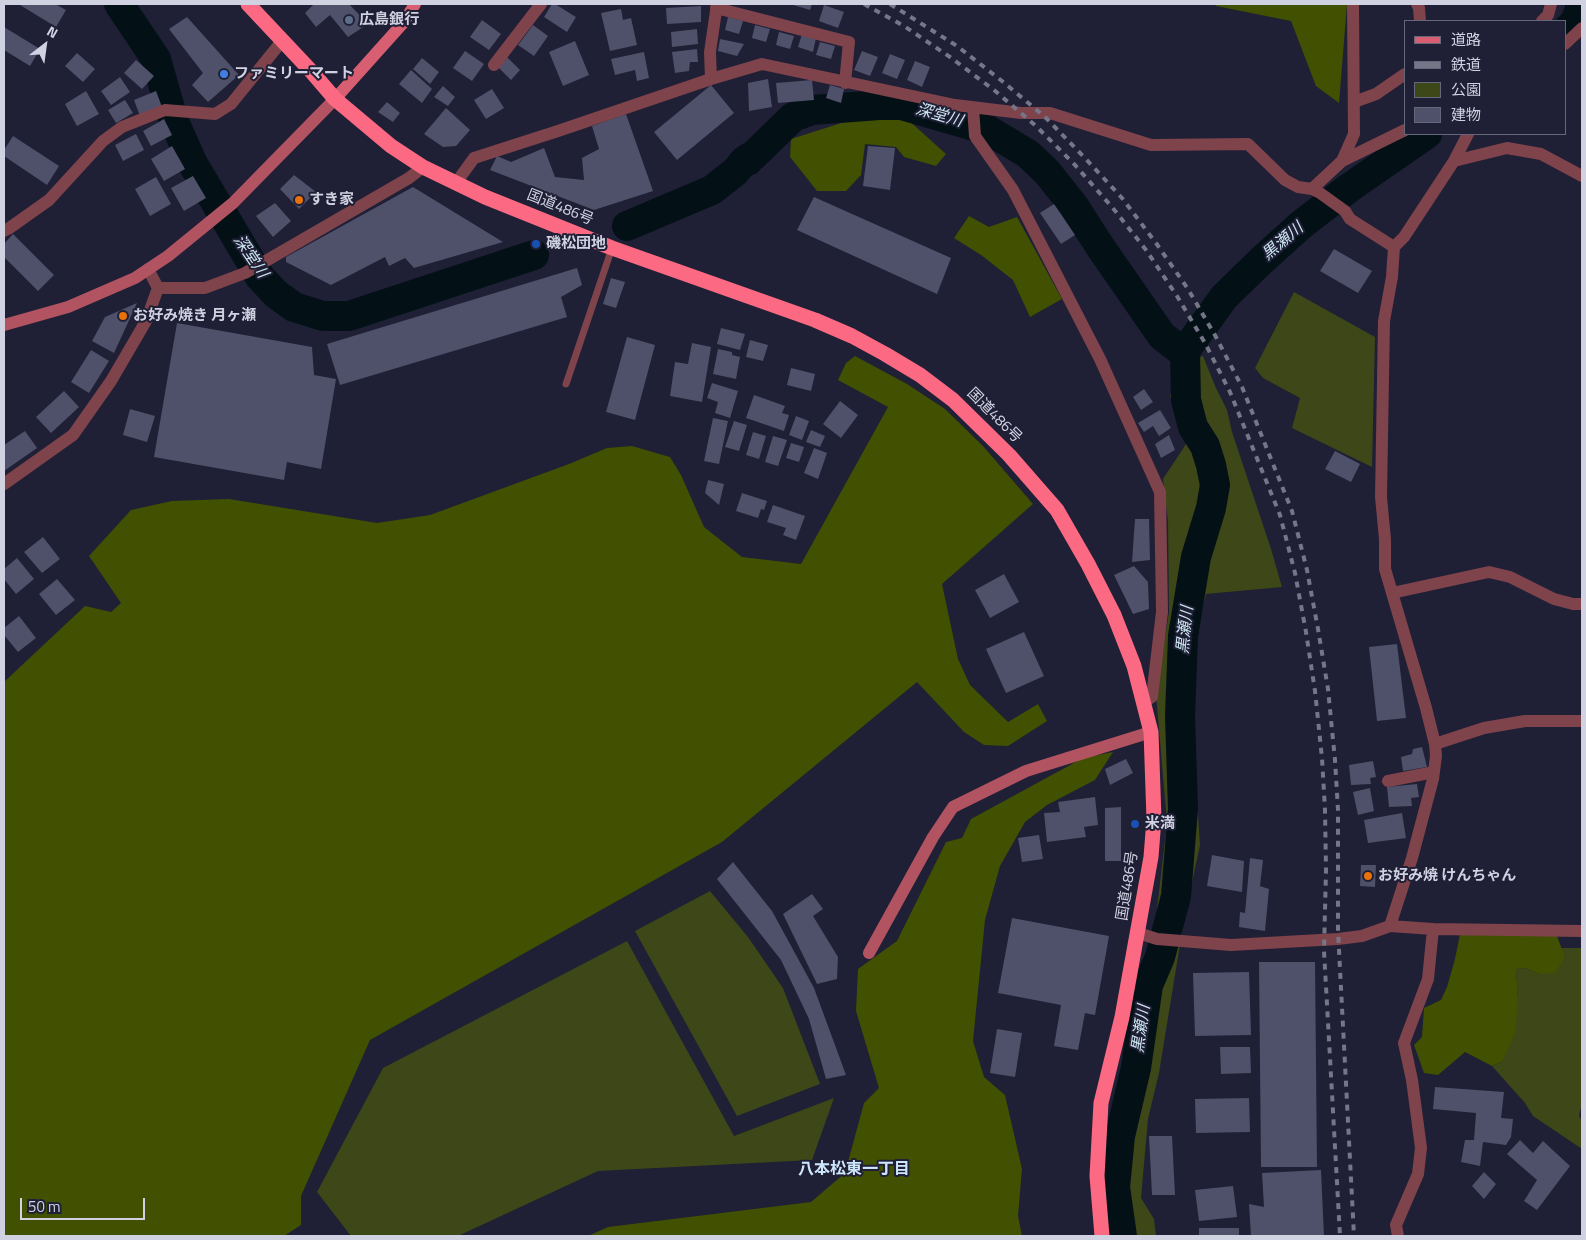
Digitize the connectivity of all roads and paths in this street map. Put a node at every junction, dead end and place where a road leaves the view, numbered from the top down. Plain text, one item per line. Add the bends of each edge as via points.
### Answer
1 (248, 4) edge
2 (415, 4) edge
3 (542, 4) edge
4 (1353, 4) edge
5 (1417, 4) edge
6 (1551, 4) edge
7 (716, 6) edge
8 (1420, 20) edge
9 (1543, 20) edge
10 (1582, 28) edge
11 (282, 41) junction
12 (1566, 43) edge
13 (494, 64) dead end
14 (1404, 75) edge
15 (711, 78) junction
16 (845, 83) junction
17 (335, 99) junction
18 (1354, 102) junction
19 (973, 113) junction
20 (1404, 130) edge
21 (1467, 135) edge
22 (1342, 161) junction
23 (1454, 161) junction
24 (423, 167) junction
25 (1582, 176) edge
26 (456, 184) junction
27 (1316, 191) junction
28 (4, 230) edge
29 (1394, 247) junction
30 (612, 248) junction
31 (148, 269) junction
32 (158, 288) junction
33 (4, 325) edge
34 (566, 384) dead end
35 (4, 484) edge
36 (1392, 593) junction
37 (1582, 604) edge
38 (1144, 702) junction
39 (1582, 721) edge
40 (1151, 732) junction
41 (1435, 744) junction
42 (1434, 772) junction
43 (1388, 781) dead end
44 (1390, 926) junction
45 (1432, 929) junction
46 (1582, 931) edge
47 (1138, 934) junction
48 (869, 953) dead end
49 (1102, 1236) edge
50 (1398, 1236) edge

1 - 11 highway, 国道486号
2 - 17 main road via 404,22
3 - 13 street
4 - 18 street
5 - 8 street
6 - 9 street
7 - 15 street via 710,52
7 - 16 street via 848,42
10 - 12 street
11 - 17 highway, 国道486号
11 - 28 street via 231,104 215,114 165,110 122,127 103,141 49,200
14 - 18 street via 1376,94
15 - 16 street via 762,64
15 - 26 street via 474,158
16 - 19 street via 955,106
17 - 24 highway, 国道486号 via 391,146
17 - 31 street via 233,202
18 - 22 street via 1354,134
19 - 27 street via 1050,113 1151,145 1248,144 1285,180
19 - 38 street via 974,136 1013,190 1100,359 1160,492 1162,612 1152,697
20 - 22 street
21 - 23 street
22 - 27 street
23 - 25 street via 1507,148 1541,154
23 - 29 street
24 - 26 highway, 国道486号
24 - 32 street via 245,272 205,288
26 - 30 highway, 国道486号
27 - 29 street via 1345,211 1350,219
29 - 36 street via 1384,321 1381,486 1385,569
30 - 34 lane
30 - 38 highway, 国道486号 via 852,336 920,375 953,400 1009,454 1056,510 1114,615
31 - 32 street
31 - 33 street via 135,278 68,307
32 - 35 street via 146,321 73,435
36 - 37 street via 1490,572 1510,577 1554,599
36 - 41 street
38 - 40 highway, 国道486号
39 - 41 street via 1525,721 1484,728
40 - 47 highway, 国道486号 via 1154,819
40 - 48 street via 1026,771 953,807
41 - 42 street
42 - 43 street
42 - 44 street
44 - 45 street
44 - 47 street via 1362,936 1338,939 1231,945 1157,939
45 - 46 street
45 - 50 street via 1428,978 1404,1043 1421,1148 1418,1174 1396,1225
47 - 49 highway, 国道486号 via 1101,1102 1097,1176

